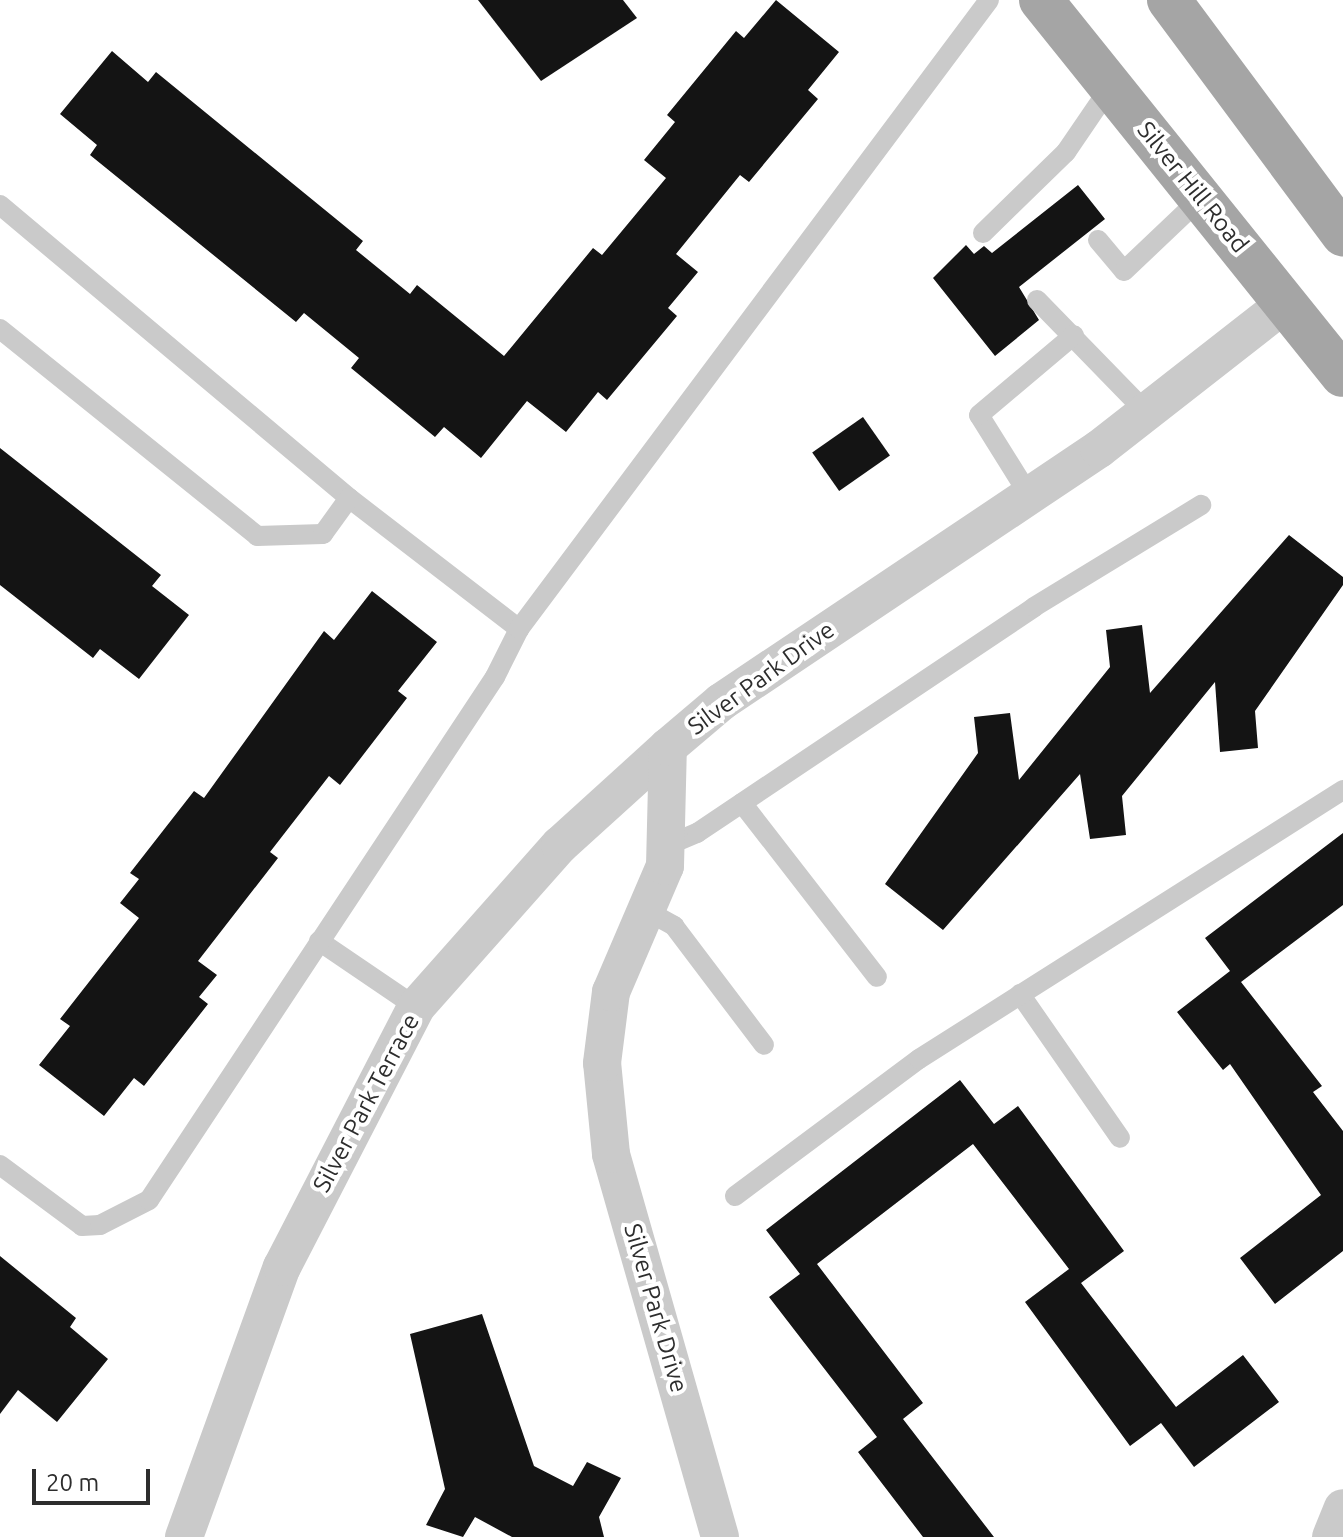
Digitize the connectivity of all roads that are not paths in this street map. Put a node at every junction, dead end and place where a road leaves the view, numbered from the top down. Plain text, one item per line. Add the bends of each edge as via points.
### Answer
1 (989, 0) edge
2 (1041, 0) edge
3 (1184, 10) edge
4 (1111, 86) junction
5 (1201, 198) junction
6 (0, 205) edge
7 (983, 233) dead end
8 (1343, 234) edge
9 (1098, 240) dead end
10 (1037, 300) dead end
11 (1286, 303) junction
12 (0, 329) edge
13 (1074, 335) junction
14 (1343, 375) edge
15 (1146, 412) junction
16 (1029, 495) junction
17 (349, 498) junction
18 (1201, 505) dead end
19 (519, 629) junction
20 (668, 747) junction
21 (1343, 790) edge
22 (742, 803) junction
23 (666, 846) junction
24 (649, 912) junction
25 (319, 941) junction
26 (877, 977) dead end
27 (1020, 994) junction
28 (416, 1007) junction
29 (764, 1045) dead end
30 (1120, 1138) dead end
31 (0, 1165) edge
32 (735, 1196) dead end
33 (1343, 1508) edge
34 (184, 1537) edge
35 (720, 1537) edge
36 (1331, 1537) edge

1 - 19 lane
2 - 4 main road, Silver Hill Road
3 - 8 main road
4 - 5 main road, Silver Hill Road
4 - 7 lane via 1055,175
5 - 9 lane via 1124,271
5 - 11 main road, Silver Hill Road
6 - 17 lane
10 - 13 lane
11 - 14 main road, Silver Hill Road
11 - 15 street, Silver Park Drive
12 - 17 lane via 257,536 323,534
13 - 15 lane
13 - 16 lane via 979,415
15 - 16 street, Silver Park Drive
16 - 20 street, Silver Park Drive via 721,702
17 - 19 lane
18 - 22 lane
19 - 25 lane via 495,677
20 - 23 street, Silver Park Drive
20 - 28 street, Silver Park Terrace via 560,845
21 - 27 lane
22 - 23 lane
22 - 26 lane
23 - 24 street, Silver Park Drive
24 - 29 lane via 674,926
24 - 35 street, Silver Park Drive via 611,992 602,1063 611,1154
25 - 28 lane
25 - 31 lane via 149,1200 100,1225 82,1226
27 - 30 lane
27 - 32 lane via 919,1059
28 - 34 street, Silver Park Terrace via 282,1267
33 - 36 street

